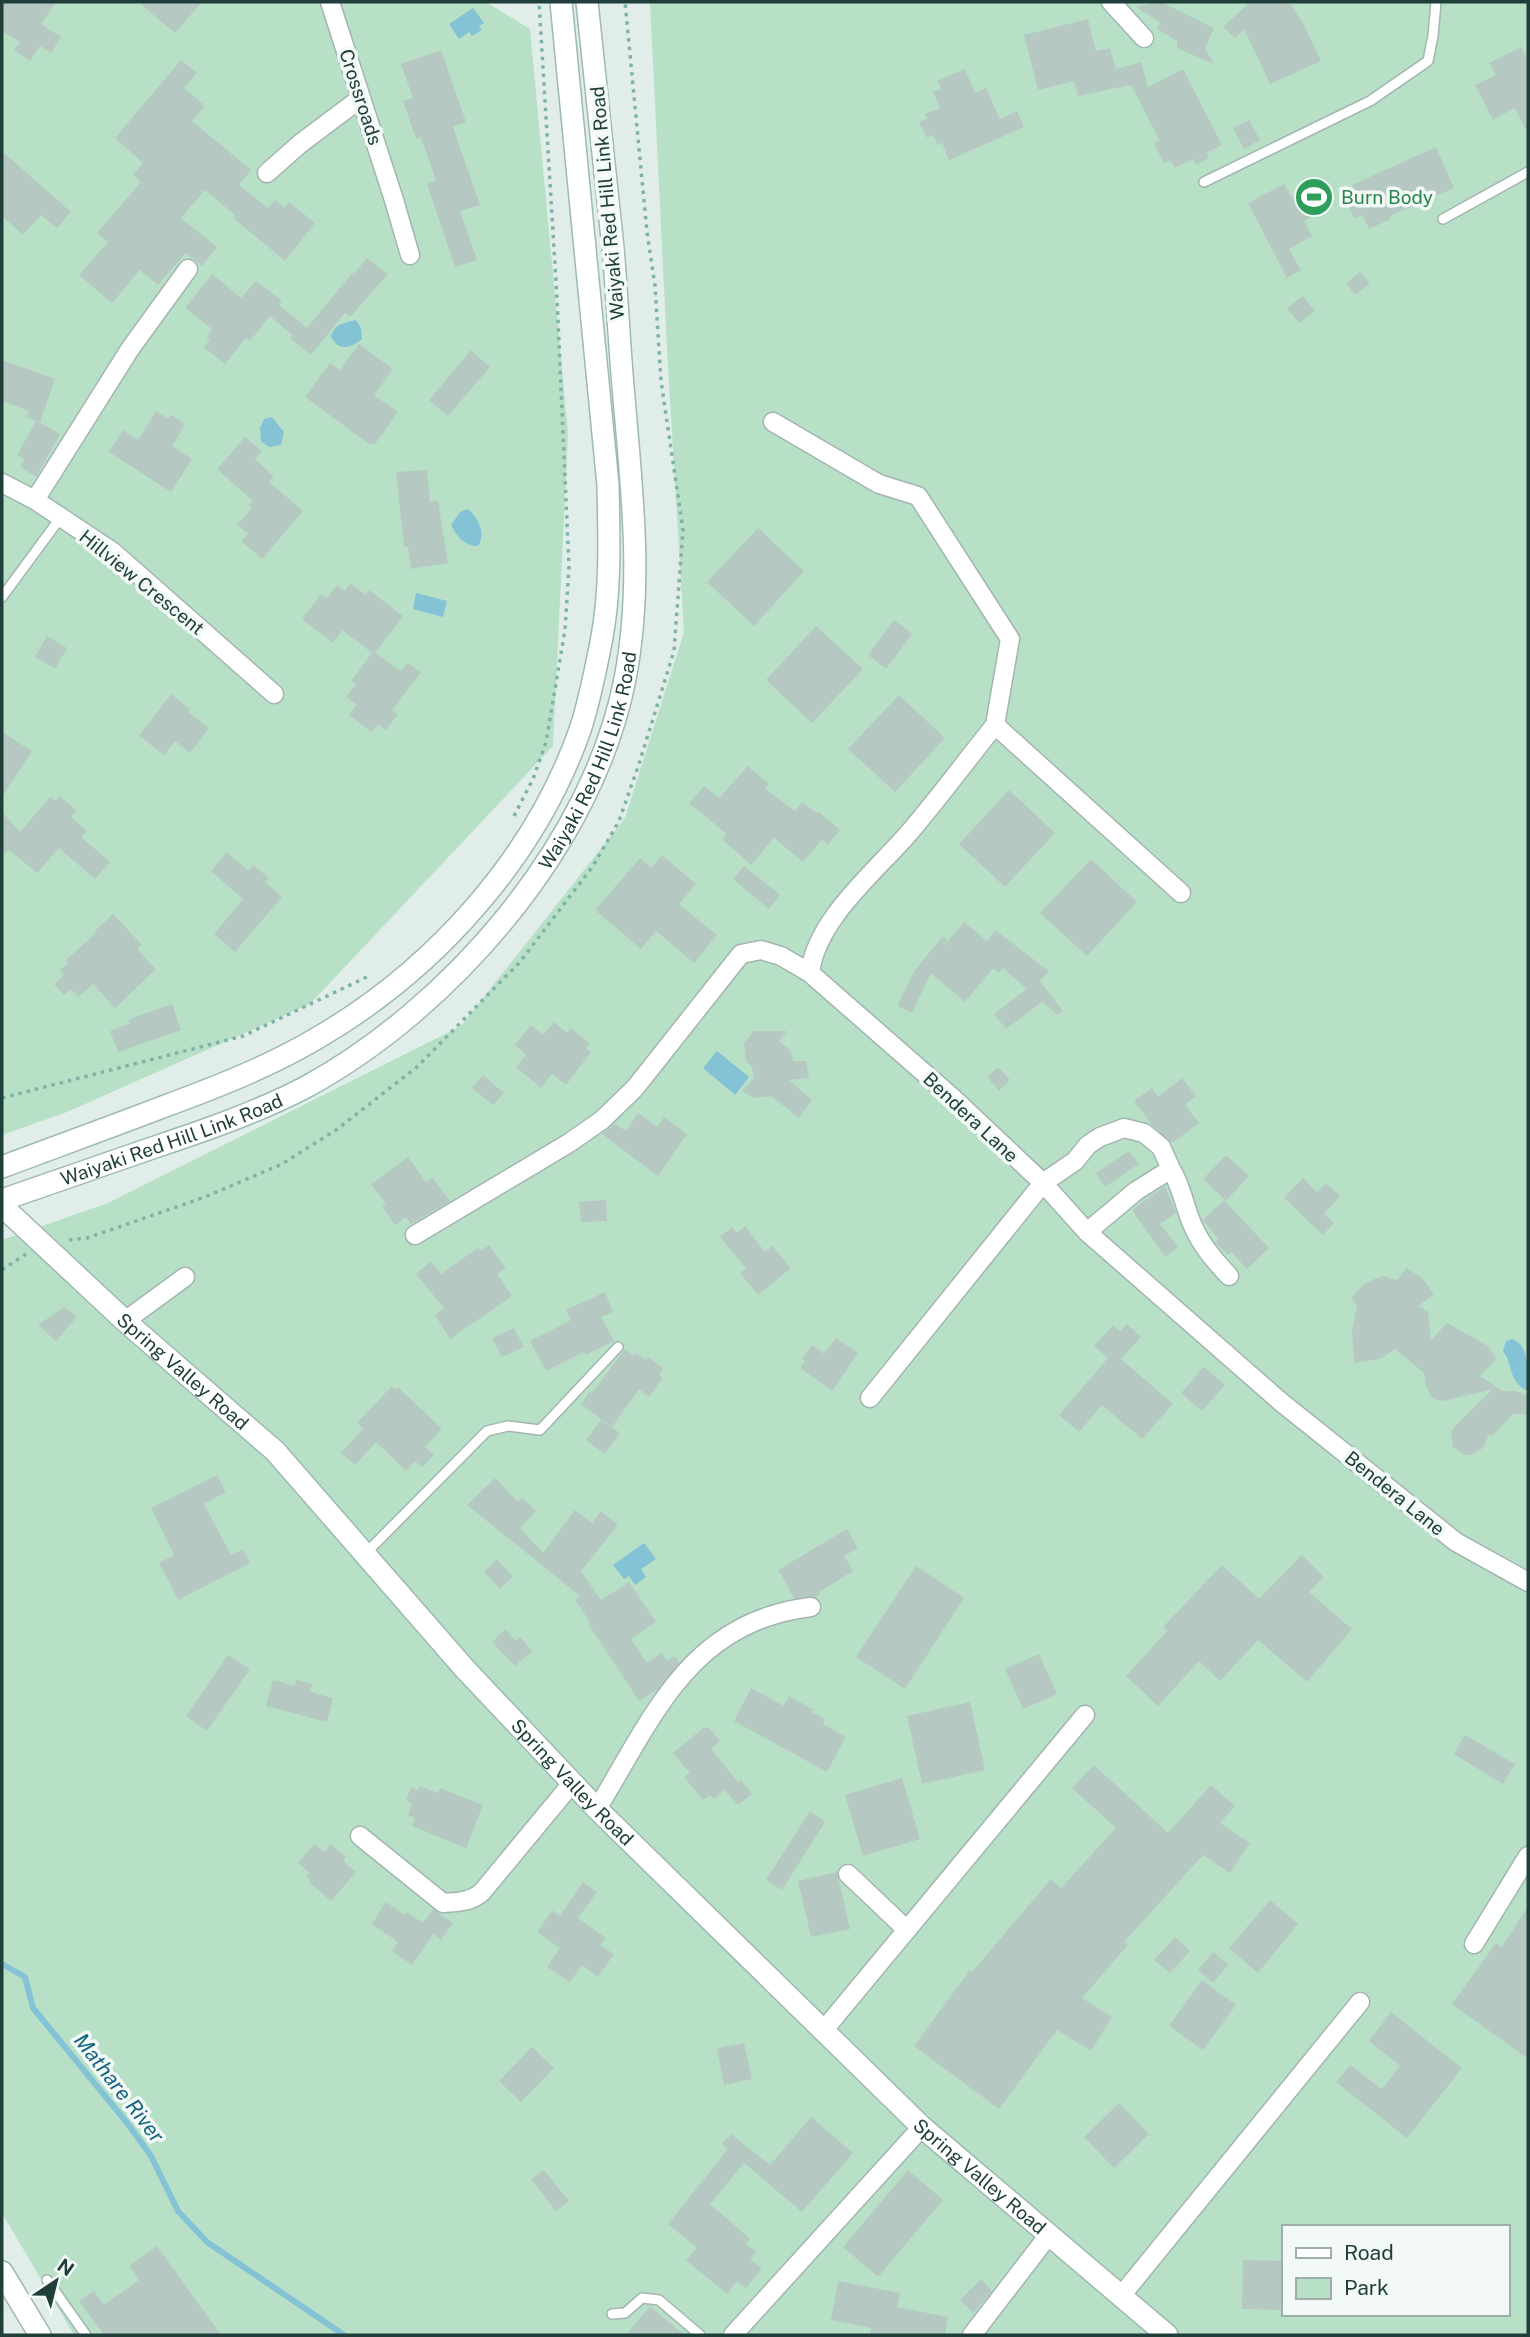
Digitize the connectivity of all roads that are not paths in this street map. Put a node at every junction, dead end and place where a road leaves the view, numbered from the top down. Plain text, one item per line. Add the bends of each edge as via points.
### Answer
1 (330, 2) edge
2 (561, 2) edge
3 (587, 2) edge
4 (1111, 2) edge
5 (1436, 2) edge
6 (1144, 38) dead end
7 (361, 98) junction
8 (1528, 172) edge
9 (267, 173) dead end
10 (1204, 181) dead end
11 (1443, 219) dead end
12 (410, 255) dead end
13 (188, 269) dead end
14 (772, 422) dead end
15 (2, 483) edge
16 (35, 500) junction
17 (61, 517) junction
18 (2, 597) edge
19 (274, 694) dead end
20 (995, 725) junction
21 (1181, 893) dead end
22 (810, 973) junction
23 (2, 1167) edge
24 (1171, 1169) junction
25 (1043, 1183) junction
26 (2, 1200) edge
27 (2, 1206) edge
28 (1087, 1232) junction
29 (415, 1235) dead end
30 (1229, 1276) dead end
31 (185, 1277) dead end
32 (125, 1321) junction
33 (618, 1347) dead end
34 (870, 1398) dead end
35 (365, 1554) junction
36 (1528, 1581) edge
37 (811, 1607) dead end
38 (1085, 1715) dead end
39 (573, 1782) junction
40 (597, 1809) junction
41 (360, 1836) dead end
42 (1528, 1856) edge
43 (848, 1874) dead end
44 (907, 1930) junction
45 (1474, 1944) dead end
46 (1360, 2002) dead end
47 (823, 2031) junction
48 (922, 2127) junction
49 (1048, 2236) junction
50 (2, 2272) edge
51 (47, 2280) dead end
52 (1121, 2297) junction
53 (612, 2314) dead end
54 (40, 2335) edge
55 (86, 2335) edge
56 (700, 2335) edge
57 (733, 2335) edge
58 (972, 2335) edge
59 (1167, 2335) edge

1 - 7 street, Crossroads
2 - 23 main road, Waiyaki Red Hill Link Road via 608,485 603,635 586,709 566,764 518,855 411,974 319,1037 232,1082
3 - 26 main road, Waiyaki Red Hill Link Road via 613,249 636,568 626,676 610,739 587,789 551,856 476,954 437,992 364,1049 306,1087 227,1123
4 - 6 street
5 - 10 lane via 1428,61 1370,101
7 - 9 street
7 - 12 street, Crossroads
8 - 11 lane
13 - 16 street via 130,349
14 - 20 street via 879,484 918,496 1010,639
15 - 16 street, Hillview Crescent
16 - 17 street, Hillview Crescent
17 - 18 lane
17 - 19 street, Hillview Crescent via 113,552
20 - 21 street
20 - 22 street via 822,934 812,954
22 - 25 street, Bendera Lane
22 - 29 street, Bendera Lane via 761,950 741,954 635,1088 602,1120
24 - 25 street via 1161,1147 1144,1133 1124,1128 1100,1136
24 - 28 street
24 - 30 street via 1196,1232
25 - 28 street, Bendera Lane
25 - 34 street
27 - 32 main road, Spring Valley Road
28 - 36 street, Bendera Lane via 1282,1402 1456,1542
31 - 32 street
32 - 35 main road, Spring Valley Road via 275,1451
33 - 35 lane via 540,1430 508,1426 487,1431
35 - 39 main road, Spring Valley Road via 465,1669
37 - 40 street via 788,1609 752,1622 705,1651 677,1681
38 - 44 street
39 - 40 main road, Spring Valley Road
39 - 41 street via 482,1892 462,1902 443,1903
40 - 47 main road, Spring Valley Road
42 - 45 street
43 - 44 street
44 - 47 street
46 - 52 street
47 - 48 main road, Spring Valley Road
48 - 49 main road, Spring Valley Road
48 - 57 street
49 - 52 main road, Spring Valley Road
49 - 58 street
50 - 54 main road
51 - 55 lane
52 - 59 main road, Spring Valley Road
53 - 56 lane via 625,2313 642,2298 659,2300

